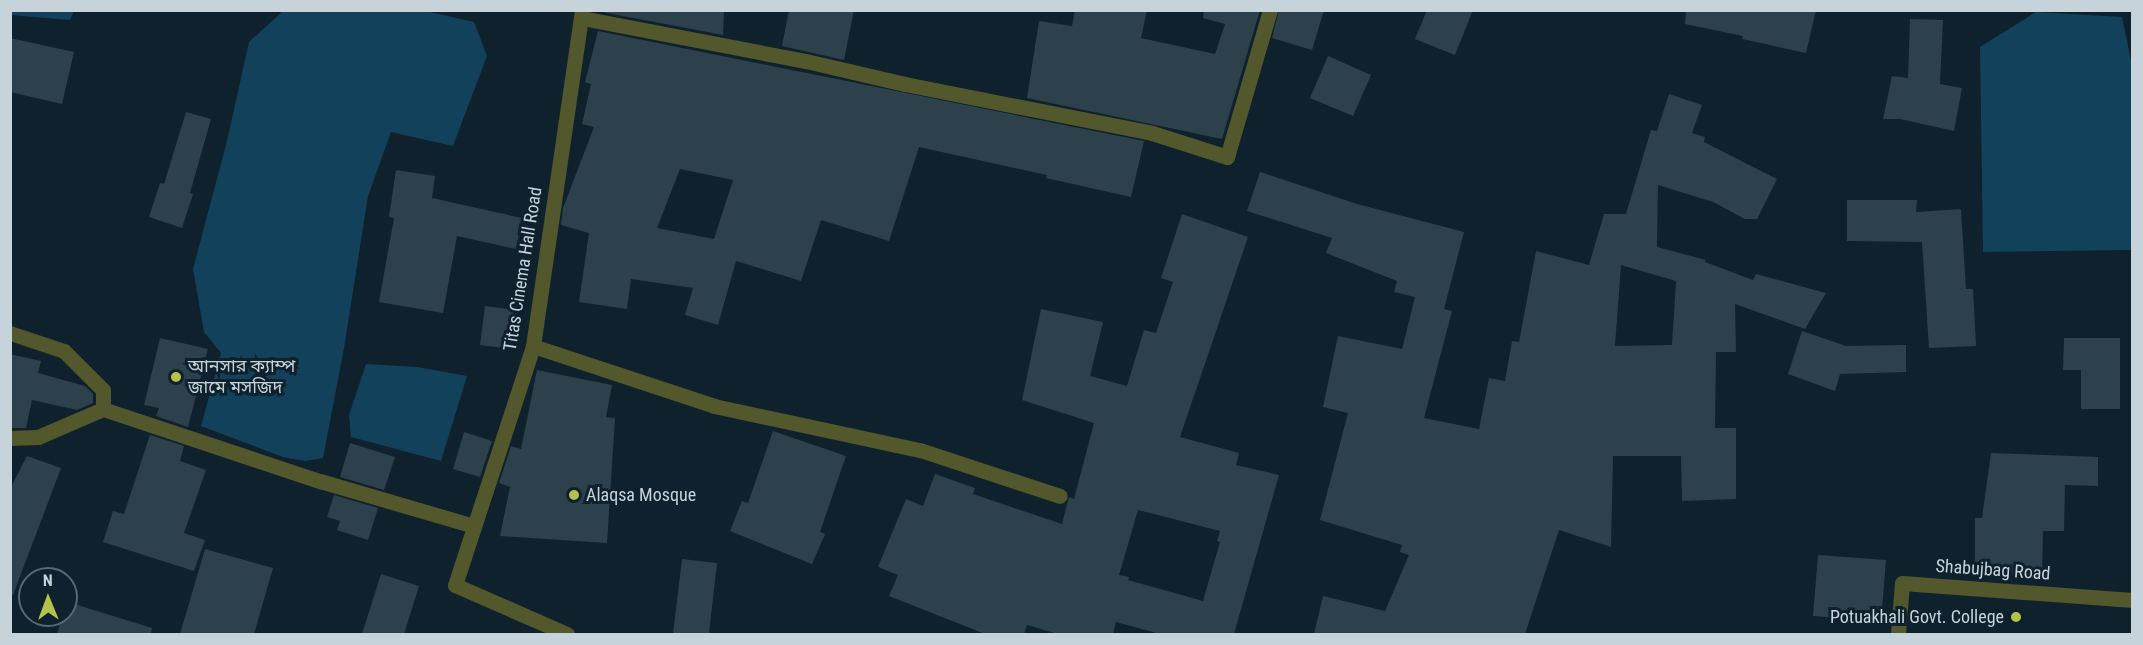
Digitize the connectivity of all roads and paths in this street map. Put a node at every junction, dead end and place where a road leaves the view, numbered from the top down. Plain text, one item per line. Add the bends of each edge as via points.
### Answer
1 (1270, 10) edge
2 (582, 14) edge
3 (10, 333) edge
4 (533, 345) junction
5 (103, 409) junction
6 (10, 438) edge
7 (1060, 496) dead end
8 (474, 526) junction
9 (2133, 600) edge
10 (567, 634) edge
11 (1898, 634) edge

1 - 2 street via 1227,157 1152,133
2 - 4 street, Titas Cinema Hall Road
3 - 5 street via 64,351 103,390
4 - 7 street via 714,406 920,450
4 - 8 street, Titas Cinema Hall Road
5 - 6 street via 38,437
5 - 8 street via 320,481
8 - 10 street, Titas Cinema Hall Road via 455,585
9 - 11 street, Shabujbag Road via 1902,583

